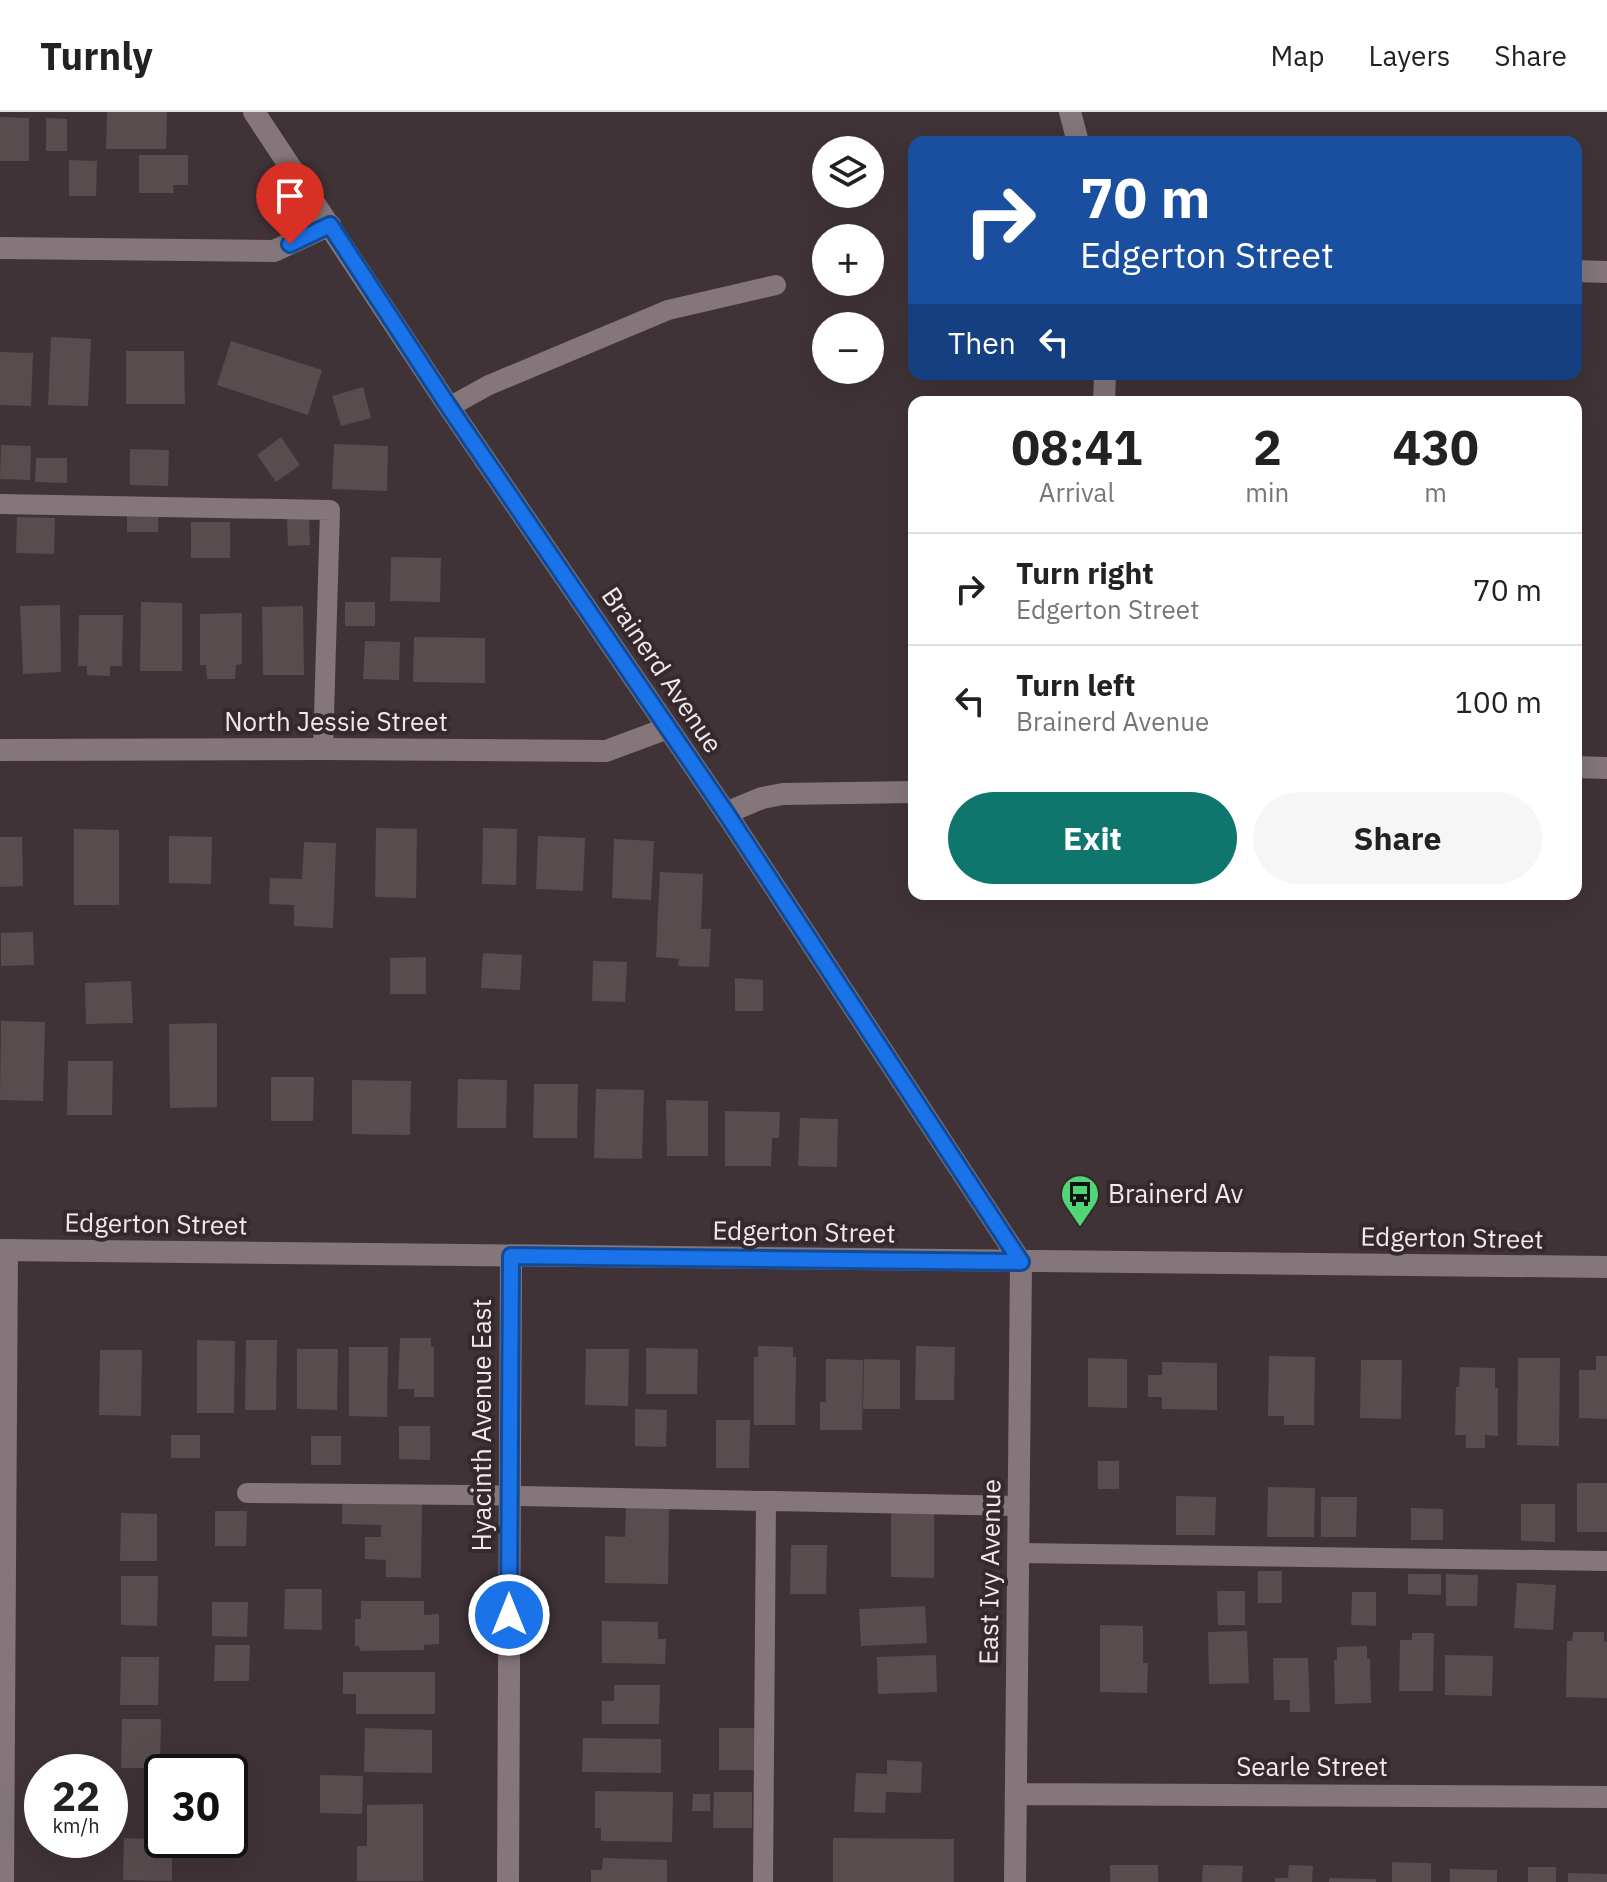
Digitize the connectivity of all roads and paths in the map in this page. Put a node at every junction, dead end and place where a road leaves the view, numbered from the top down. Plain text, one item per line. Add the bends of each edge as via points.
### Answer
1 (254, 112) edge
2 (1070, 112) edge
3 (1076, 136) edge
4 (330, 225) junction
5 (0, 248) edge
6 (1582, 271) edge
7 (1607, 272) edge
8 (776, 285) dead end
9 (449, 407) junction
10 (0, 504) edge
11 (668, 728) junction
12 (323, 749) junction
13 (0, 750) edge
14 (1582, 767) edge
15 (1607, 768) edge
16 (908, 792) edge
17 (726, 813) junction
18 (4, 1250) edge
19 (511, 1256) junction
20 (1021, 1262) junction
21 (1607, 1267) edge
22 (3, 1478) edge
23 (247, 1493) dead end
24 (510, 1496) junction
25 (766, 1501) junction
26 (1019, 1506) junction
27 (1018, 1553) junction
28 (1607, 1561) edge
29 (1016, 1794) junction
30 (1607, 1797) edge
31 (3, 1882) edge
32 (508, 1882) edge
33 (763, 1882) edge
34 (1015, 1882) edge

1 - 4 street, Brainerd Avenue
2 - 3 street
4 - 5 street via 274,251
4 - 9 street, Brainerd Avenue
6 - 7 street
8 - 9 lane via 668,310
9 - 11 street, Brainerd Avenue
10 - 12 lane via 330,510
11 - 12 street, North Jessie Street via 606,751
11 - 17 street, Brainerd Avenue
12 - 13 street, North Jessie Street
14 - 15 street
16 - 17 street via 783,794
17 - 20 street, Brainerd Avenue
18 - 19 street, Edgerton Street
18 - 22 street
19 - 20 street, Edgerton Street
19 - 24 street, Hyacinth Avenue East
20 - 21 street, Edgerton Street
20 - 26 street, East Ivy Avenue
22 - 31 street
23 - 24 lane
24 - 25 lane
24 - 32 street, Hyacinth Avenue East
25 - 26 lane
25 - 33 lane
26 - 27 street, East Ivy Avenue
27 - 28 lane
27 - 29 street, East Ivy Avenue
29 - 30 street, Searle Street
29 - 34 street, East Ivy Avenue

